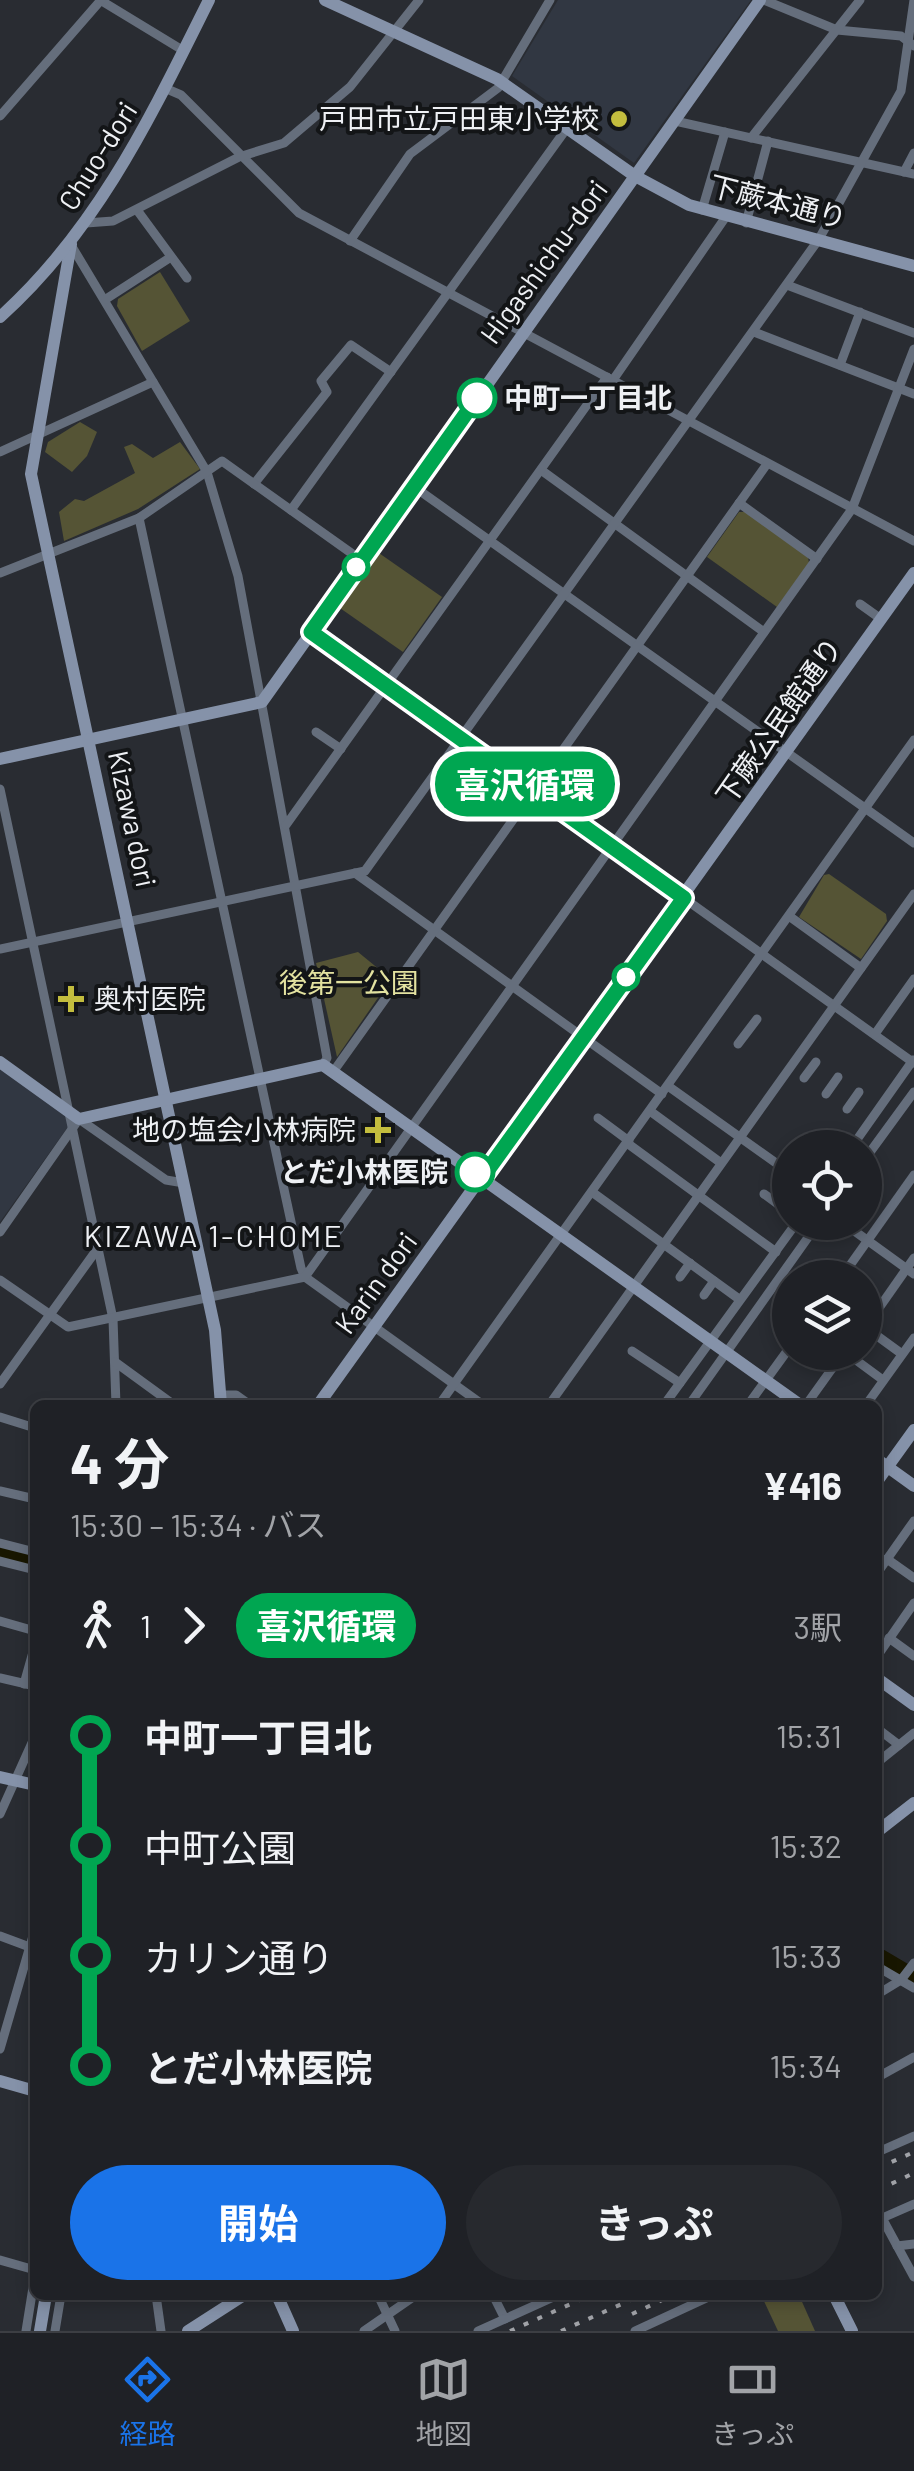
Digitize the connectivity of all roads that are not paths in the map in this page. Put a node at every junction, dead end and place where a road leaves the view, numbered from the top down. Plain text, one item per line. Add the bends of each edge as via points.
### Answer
1 (101, 0) edge
2 (209, 0) edge
3 (325, 0) edge
4 (420, 0) edge
5 (550, 0) edge
6 (762, 0) edge
7 (860, 0) edge
8 (914, 0) edge
9 (837, 30) junction
10 (396, 34) junction
11 (910, 43) edge
12 (184, 52) junction
13 (502, 82) junction
14 (167, 89) junction
15 (0, 116) edge
16 (675, 121) junction
17 (567, 128) junction
18 (725, 132) junction
19 (751, 138) junction
20 (768, 142) junction
21 (914, 153) edge
22 (239, 158) junction
23 (862, 162) junction
24 (909, 173) edge
25 (635, 176) junction
26 (137, 210) junction
27 (702, 210) junction
28 (725, 218) junction
29 (746, 223) junction
30 (86, 224) junction
31 (819, 239) junction
32 (350, 241) junction
33 (71, 244) junction
34 (172, 257) junction
35 (914, 266) edge
36 (187, 278) dead end
37 (787, 284) junction
38 (448, 294) junction
39 (106, 299) junction
40 (860, 312) junction
41 (0, 318) edge
42 (754, 332) junction
43 (522, 333) junction
44 (914, 333) edge
45 (914, 349) edge
46 (840, 364) junction
47 (391, 372) junction
48 (610, 379) junction
49 (153, 382) junction
50 (899, 387) junction
51 (914, 394) edge
52 (691, 422) junction
53 (34, 440) junction
54 (0, 452) edge
55 (767, 464) junction
56 (541, 470) junction
57 (207, 472) junction
58 (254, 484) junction
59 (413, 486) junction
60 (739, 503) junction
61 (852, 509) junction
62 (291, 510) junction
63 (139, 518) junction
64 (613, 523) junction
65 (491, 540) junction
66 (914, 541) edge
67 (48, 552) junction
68 (817, 559) junction
69 (361, 560) junction
70 (0, 573) edge
71 (914, 573) edge
72 (687, 576) junction
73 (563, 593) junction
74 (860, 604) dead end
75 (881, 620) junction
76 (311, 632) junction
77 (764, 632) junction
78 (637, 646) junction
79 (386, 686) junction
80 (262, 702) junction
81 (714, 702) junction
82 (184, 720) junction
83 (316, 732) dead end
84 (460, 737) junction
85 (914, 740) edge
86 (90, 741) junction
87 (341, 749) junction
88 (788, 752) junction
89 (0, 758) edge
90 (0, 790) edge
91 (533, 790) junction
92 (866, 808) junction
93 (286, 825) junction
94 (914, 844) edge
95 (612, 846) junction
96 (355, 873) junction
97 (296, 884) junction
98 (914, 894) edge
99 (684, 898) junction
100 (222, 902) junction
101 (790, 916) junction
102 (128, 920) junction
103 (433, 929) junction
104 (33, 942) junction
105 (0, 949) edge
106 (763, 953) junction
107 (861, 968) junction
108 (914, 980) edge
109 (513, 985) junction
110 (835, 1004) junction
111 (757, 1018) dead end
112 (876, 1034) junction
113 (584, 1036) junction
114 (738, 1044) dead end
115 (913, 1061) edge
116 (0, 1062) edge
117 (816, 1062) dead end
118 (328, 1069) junction
119 (838, 1077) dead end
120 (804, 1078) dead end
121 (260, 1081) junction
122 (665, 1090) junction
123 (859, 1092) dead end
124 (914, 1092) edge
125 (826, 1094) dead end
126 (166, 1100) junction
127 (847, 1109) dead end
128 (650, 1111) junction
129 (598, 1118) dead end
130 (74, 1120) junction
131 (410, 1126) junction
132 (864, 1130) edge
133 (882, 1136) edge
134 (740, 1138) junction
135 (628, 1142) junction
136 (772, 1160) edge
137 (721, 1163) junction
138 (482, 1178) junction
139 (912, 1182) edge
140 (184, 1183) junction
141 (592, 1192) junction
142 (764, 1194) dead end
143 (698, 1196) junction
144 (772, 1200) edge
145 (882, 1221) edge
146 (0, 1232) edge
147 (561, 1233) junction
148 (784, 1240) edge
149 (807, 1240) edge
150 (867, 1240) joint
151 (664, 1244) junction
152 (98, 1248) junction
153 (776, 1252) junction
154 (914, 1258) edge
155 (853, 1260) edge
156 (690, 1263) junction
157 (910, 1272) edge
158 (305, 1276) junction
159 (680, 1277) dead end
160 (0, 1280) edge
161 (714, 1281) junction
162 (634, 1286) junction
163 (704, 1295) dead end
164 (208, 1297) junction
165 (740, 1299) junction
166 (882, 1306) edge
167 (50, 1314) junction
168 (113, 1318) junction
169 (374, 1328) junction
170 (914, 1338) edge
171 (882, 1339) edge
172 (710, 1340) junction
173 (632, 1351) dead end
174 (727, 1352) junction
175 (902, 1354) junction
176 (116, 1362) junction
177 (773, 1370) edge
178 (830, 1370) edge
179 (870, 1370) edge
180 (766, 1380) junction
181 (884, 1380) junction
182 (680, 1383) junction
183 (0, 1384) edge
184 (454, 1384) junction
185 (116, 1400) edge
186 (167, 1400) edge
187 (221, 1400) edge
188 (322, 1400) edge
189 (443, 1400) edge
190 (476, 1400) edge
191 (553, 1400) edge
192 (668, 1400) edge
193 (693, 1400) edge
194 (752, 1400) edge
195 (796, 1400) edge
196 (807, 1400) edge
197 (870, 1400) edge
198 (0, 1417) edge
199 (30, 1426) edge
200 (914, 1430) edge
201 (882, 1464) edge
202 (914, 1486) edge
203 (0, 1490) edge
204 (30, 1498) edge
205 (914, 1521) edge
206 (0, 1543) edge
207 (30, 1551) edge
208 (887, 1559) junction
209 (0, 1562) edge
210 (882, 1566) edge
211 (30, 1569) edge
212 (914, 1578) edge
213 (914, 1604) edge
214 (0, 1620) edge
215 (30, 1630) edge
216 (889, 1638) junction
217 (882, 1649) edge
218 (914, 1656) edge
219 (0, 1678) edge
220 (882, 1682) edge
221 (30, 1685) edge
222 (914, 1704) edge
223 (882, 1732) edge
224 (914, 1734) edge
225 (30, 1743) edge
226 (899, 1745) junction
227 (882, 1759) edge
228 (7, 1777) edge
229 (914, 1803) edge
230 (0, 1814) edge
231 (882, 1828) edge
232 (0, 1936) edge
233 (30, 1946) edge
234 (30, 1953) edge
235 (914, 1962) edge
236 (882, 1968) edge
237 (901, 1980) junction
238 (914, 1988) edge
239 (882, 1992) edge
240 (0, 2049) edge
241 (914, 2057) edge
242 (882, 2075) edge
243 (0, 2081) edge
244 (30, 2090) edge
245 (914, 2136) edge
246 (882, 2150) edge
247 (914, 2204) edge
248 (882, 2219) edge
249 (882, 2223) edge
250 (914, 2244) edge
251 (897, 2246) junction
252 (0, 2260) edge
253 (30, 2271) edge
254 (914, 2278) edge
255 (31, 2300) edge
256 (45, 2300) edge
257 (60, 2300) edge
258 (157, 2300) edge
259 (236, 2300) edge
260 (278, 2300) edge
261 (380, 2300) edge
262 (409, 2300) edge
263 (495, 2300) edge
264 (547, 2300) edge
265 (705, 2300) edge
266 (836, 2300) edge
267 (388, 2315) junction
268 (505, 2320) junction
269 (658, 2326) edge
270 (850, 2330) edge
271 (26, 2331) edge
272 (40, 2331) edge
273 (55, 2331) edge
274 (160, 2331) edge
275 (188, 2331) edge
276 (293, 2331) edge
277 (364, 2331) edge
278 (395, 2331) edge
279 (478, 2331) edge
280 (636, 2331) edge

1 - 12 street
1 - 15 street
2 - 12 street, Chuo-dori
3 - 10 street, 下蕨本通り
4 - 10 street
5 - 13 street
6 - 9 street
6 - 16 street, Higashichu-dori
7 - 9 street
8 - 11 street
9 - 11 street
9 - 19 street
10 - 13 street, 下蕨本通り
10 - 22 street via 307,127 284,143
11 - 23 street via 901,91
12 - 14 street, Chuo-dori
13 - 17 street, 下蕨本通り
13 - 32 street via 410,154
14 - 22 street via 181,95
14 - 30 street, Chuo-dori
16 - 18 street
16 - 25 street, Higashichu-dori
17 - 25 street, 下蕨本通り
17 - 38 street
18 - 19 street
18 - 27 street
19 - 20 street
20 - 23 street
20 - 29 street
21 - 24 street
22 - 26 street
22 - 32 street via 299,213
23 - 24 street
23 - 31 street
25 - 27 street, 下蕨本通り
25 - 43 street, Higashichu-dori
26 - 30 street
26 - 34 street
27 - 28 street, 下蕨本通り
28 - 29 street, 下蕨本通り
28 - 48 street
29 - 31 street, 下蕨本通り
30 - 33 street, Chuo-dori
31 - 35 street, 下蕨本通り
31 - 37 street
32 - 38 street
33 - 39 street
33 - 41 street, Chuo-dori
33 - 53 street, Kizawa dori
34 - 36 street
34 - 39 street
37 - 40 street
37 - 42 street
38 - 43 street
38 - 47 street
39 - 49 street
40 - 44 street
40 - 46 street
42 - 46 street
42 - 52 street
43 - 48 street
43 - 59 street, Higashichu-dori
45 - 50 street
46 - 50 street
47 - 58 street via 352,344 320,381 327,392
47 - 62 street
48 - 52 street
48 - 56 street
49 - 53 street
49 - 57 street
50 - 51 street
50 - 61 street
52 - 55 street
52 - 64 street
53 - 54 street
53 - 67 street, Kizawa dori via 31,474
55 - 60 street
55 - 61 street
56 - 64 street
56 - 65 street
57 - 58 street via 222,461
57 - 63 street
57 - 80 street via 238,576
58 - 62 street
59 - 65 street
59 - 69 street, Higashichu-dori
60 - 68 street
60 - 72 street
61 - 66 street
61 - 68 street
62 - 69 street
63 - 67 street
63 - 82 street
64 - 72 street
64 - 73 street
65 - 73 street
65 - 79 street
67 - 70 street
67 - 86 street, Kizawa dori
68 - 77 street
69 - 76 street, Higashichu-dori
71 - 75 street, 下蕨公民館通り
72 - 77 street
72 - 78 street
73 - 78 street
73 - 84 street
74 - 75 street
75 - 88 street, 下蕨公民館通り
76 - 79 street
76 - 80 street, Higashichu-dori
77 - 81 street
78 - 81 street
78 - 91 street
79 - 84 street
79 - 87 street
80 - 82 street
80 - 93 street
81 - 88 street
81 - 95 street
82 - 86 street
82 - 100 street
83 - 87 street
84 - 91 street
84 - 96 street via 365,870
85 - 92 street
86 - 89 street
86 - 102 street, Kizawa dori
87 - 93 street
88 - 92 street
88 - 99 street, 下蕨公民館通り
90 - 104 street
91 - 95 street
91 - 103 street
92 - 94 street
92 - 101 street
93 - 97 street
95 - 99 street
95 - 109 street
96 - 97 street
96 - 103 street
97 - 100 street
97 - 118 street
98 - 107 street
99 - 106 street
99 - 113 street, Karin dori
100 - 102 street
100 - 121 street
101 - 106 street
101 - 107 street
102 - 104 street
102 - 126 street, Kizawa dori
103 - 109 street
103 - 118 street
104 - 105 street
104 - 130 street
106 - 110 street
106 - 122 street
107 - 110 street
108 - 112 street
109 - 113 street
109 - 131 street
110 - 112 street
110 - 134 street
111 - 114 street
112 - 115 street
113 - 122 street
113 - 138 street, Karin dori
115 - 132 street
116 - 130 street
117 - 120 street
118 - 121 street
118 - 131 street
119 - 125 street
121 - 126 street
121 - 158 street
122 - 128 street
122 - 134 street
123 - 127 street
124 - 133 street
126 - 130 street
126 - 140 street, Kizawa dori
128 - 135 street
128 - 137 street
129 - 135 street
130 - 140 street via 166,1180
130 - 146 street
130 - 152 street
131 - 138 street
131 - 158 street
134 - 136 street
134 - 137 street
135 - 141 street
135 - 143 street
137 - 143 street
138 - 147 street
138 - 169 street, Karin dori
139 - 145 street
140 - 164 street, Kizawa dori
141 - 147 street
141 - 151 street
142 - 144 street
143 - 151 street
143 - 153 street
147 - 162 street
147 - 184 street
148 - 153 street
149 - 174 street
150 - 155 street
150 - 157 street
151 - 156 street
151 - 162 street
152 - 167 street
152 - 168 street
153 - 165 street
154 - 157 street
156 - 159 street
156 - 161 street
157 - 166 street
158 - 164 street
158 - 169 street
160 - 167 street
161 - 163 street
161 - 165 street
162 - 172 street
162 - 191 street
164 - 168 street
164 - 187 street, Kizawa dori
165 - 172 street
167 - 168 street via 68,1327
167 - 183 street
168 - 176 street
169 - 184 street
169 - 188 street, Karin dori
170 - 175 street
171 - 175 street
172 - 174 street
172 - 182 street
173 - 182 street
174 - 180 street
174 - 193 street
175 - 181 street
176 - 185 street
176 - 186 street
177 - 180 street
178 - 196 street
179 - 181 street
180 - 194 street
180 - 195 street
181 - 197 street
182 - 192 street
184 - 189 street
184 - 190 street
198 - 199 street
200 - 201 street
201 - 202 street
203 - 204 street
205 - 208 street
206 - 207 street
208 - 210 street
208 - 212 street
209 - 211 street
213 - 216 street
214 - 215 street
216 - 217 street
216 - 218 street
219 - 221 street
220 - 222 street
223 - 226 street
224 - 226 street
225 - 228 street
226 - 227 street
228 - 230 street
229 - 231 street
232 - 233 street
234 - 240 street
235 - 237 street
236 - 237 street
237 - 238 street
237 - 239 street
241 - 242 street
243 - 244 street
245 - 246 street
247 - 248 street
249 - 251 street
250 - 251 street
251 - 254 street
252 - 253 street
255 - 271 street
256 - 272 street
257 - 273 street
258 - 274 street
259 - 275 street
260 - 276 street
261 - 267 street
262 - 267 street
263 - 268 street
264 - 268 street
265 - 269 street
266 - 270 street
267 - 277 street
267 - 278 street
268 - 279 street
269 - 280 street

